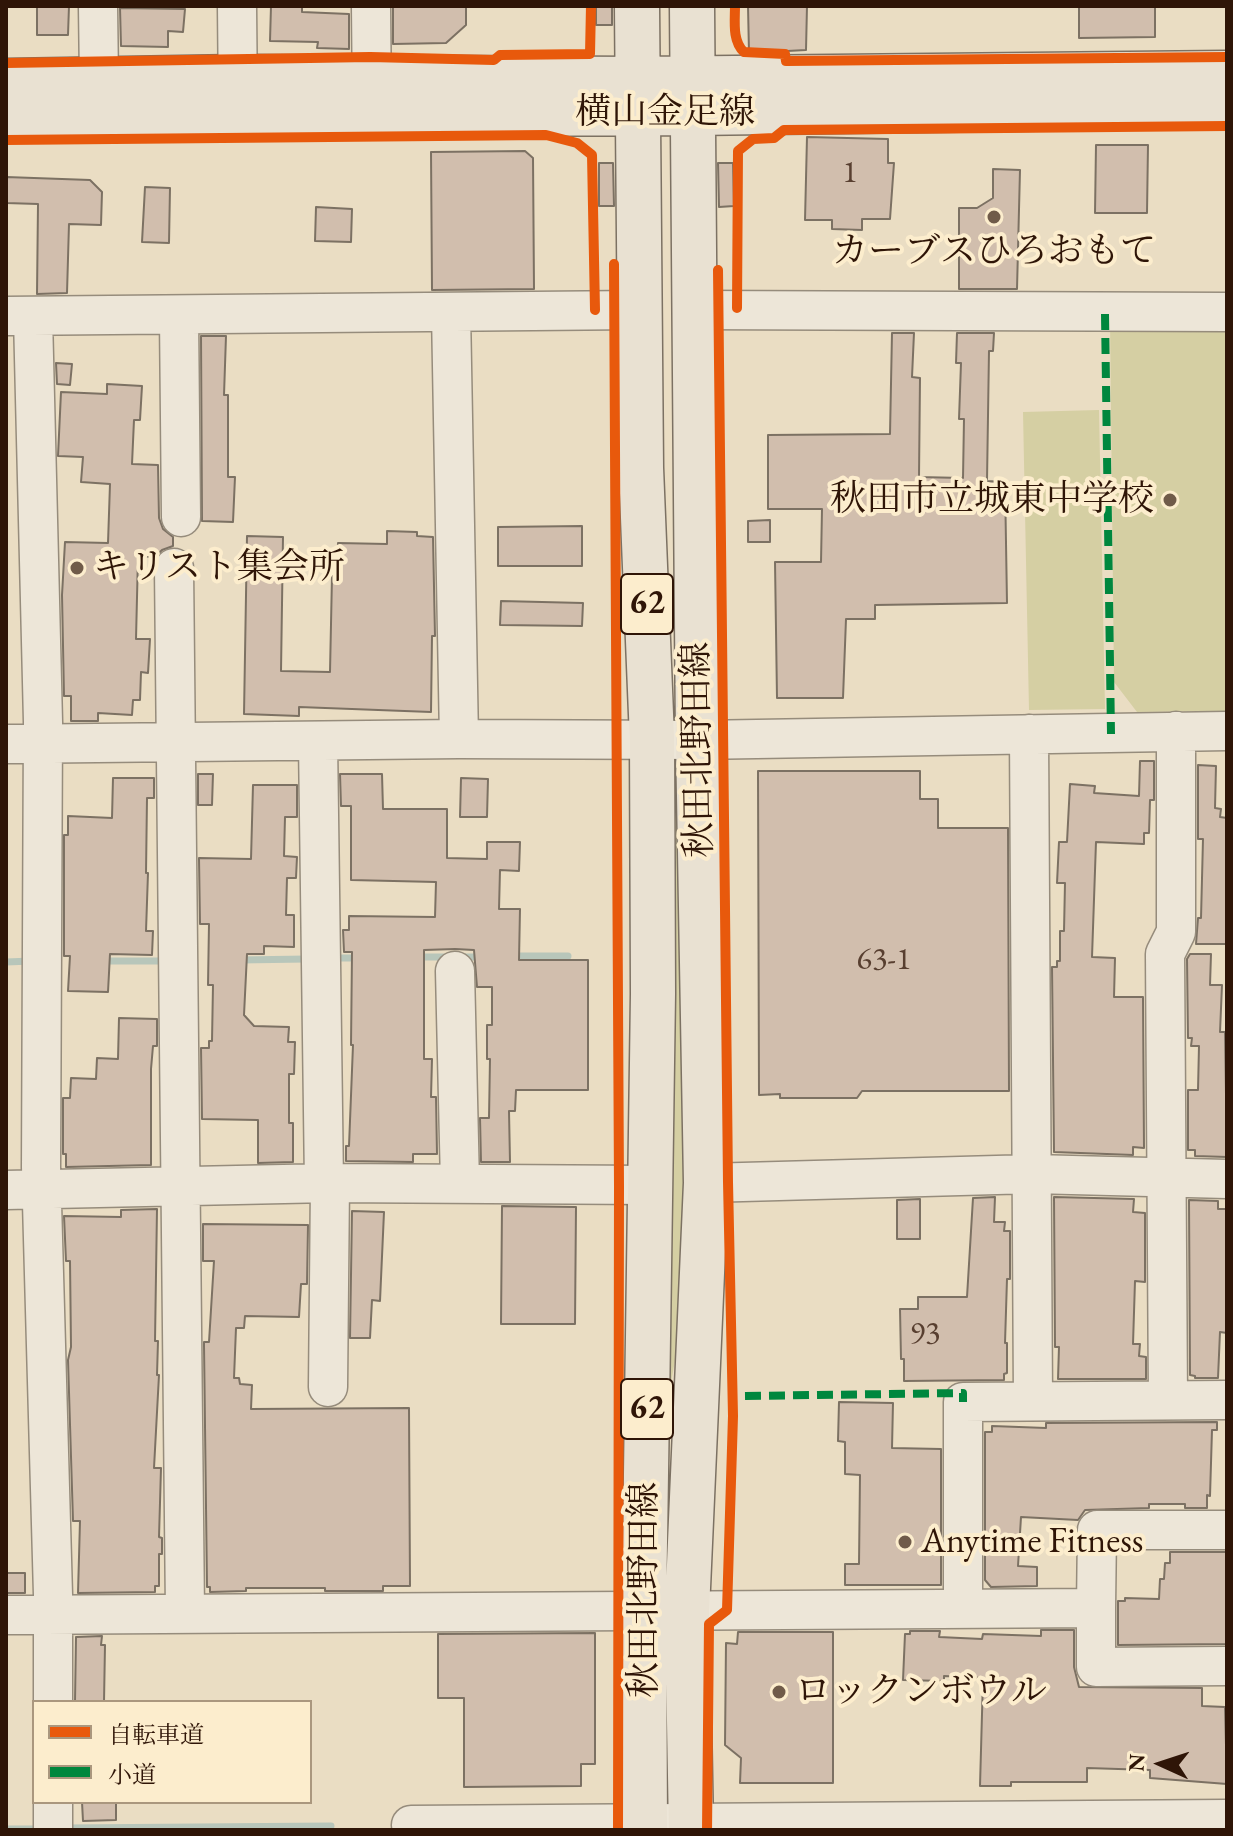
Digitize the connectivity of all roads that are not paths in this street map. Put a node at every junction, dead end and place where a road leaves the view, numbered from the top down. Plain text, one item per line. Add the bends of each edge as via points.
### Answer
1 (98, 6) edge
2 (237, 6) edge
3 (371, 6) edge
4 (637, 6) edge
5 (692, 6) edge
6 (1227, 73) edge
7 (99, 80) junction
8 (6, 81) edge
9 (372, 95) junction
10 (692, 95) junction
11 (238, 96) junction
12 (636, 96) junction
13 (1227, 106) edge
14 (6, 116) edge
15 (638, 310) junction
16 (695, 310) junction
17 (451, 312) junction
18 (1227, 312) edge
19 (20, 317) edge
20 (179, 317) junction
21 (181, 517) dead end
22 (174, 568) dead end
23 (1176, 731) junction
24 (1227, 731) edge
25 (1029, 734) junction
26 (459, 739) junction
27 (652, 739) junction
28 (698, 740) junction
29 (318, 741) junction
30 (176, 743) junction
31 (24, 744) edge
32 (455, 971) dead end
33 (1033, 1174) junction
34 (1227, 1179) edge
35 (1168, 1180) junction
36 (706, 1183) junction
37 (327, 1184) junction
38 (460, 1184) junction
39 (650, 1185) junction
40 (179, 1186) junction
41 (24, 1189) edge
42 (328, 1387) dead end
43 (1168, 1399) junction
44 (1227, 1400) edge
45 (1033, 1401) junction
46 (1227, 1530) edge
47 (1096, 1608) junction
48 (963, 1609) junction
49 (665, 1610) junction
50 (185, 1612) junction
51 (53, 1613) junction
52 (6, 1615) edge
53 (1227, 1666) edge
54 (53, 1700) edge
55 (53, 1804) edge
56 (1227, 1819) edge
57 (411, 1825) dead end
58 (645, 1827) edge
59 (691, 1827) edge
60 (53, 1830) edge

1 - 7 street
2 - 11 street
3 - 9 street
4 - 12 main road, 秋田北野田線 / 62
5 - 10 main road, 秋田北野田線 / 62
6 - 10 main road, 横山金足線
7 - 8 main road, 横山金足線
7 - 11 main road, 横山金足線
9 - 11 main road, 横山金足線
9 - 12 main road, 横山金足線
10 - 12 main road, 横山金足線
10 - 13 main road, 横山金足線
10 - 16 main road, 秋田北野田線 / 62
11 - 14 main road, 横山金足線
12 - 15 main road, 秋田北野田線 / 62
15 - 17 street
15 - 27 main road, 秋田北野田線 / 62
16 - 18 street
16 - 28 main road, 秋田北野田線 / 62
17 - 20 street
17 - 26 street
19 - 20 street
19 - 31 street
20 - 21 street
22 - 30 street
23 - 24 street
23 - 25 street
23 - 35 street via 1176,932 1165,954
25 - 28 street
25 - 33 street
26 - 27 street
26 - 29 street
27 - 28 street
27 - 39 main road, 秋田北野田線 / 62
28 - 36 main road, 秋田北野田線 / 62
29 - 30 street
29 - 37 street
30 - 31 street
30 - 40 street
31 - 41 street
32 - 38 street
33 - 35 street
33 - 36 street
33 - 45 street
34 - 35 street
35 - 43 street
36 - 49 main road, 秋田北野田線 / 62
37 - 38 street
37 - 40 street
37 - 42 street
38 - 39 street
39 - 49 main road, 秋田北野田線 / 62
40 - 41 street
40 - 50 street
41 - 51 street
43 - 44 street
43 - 45 street
45 - 48 street via 963,1402
46 - 47 street via 1097,1530
47 - 48 street
47 - 53 street via 1096,1667
48 - 49 street
49 - 50 street
49 - 58 main road, 秋田北野田線 / 62
49 - 59 main road, 秋田北野田線 / 62
50 - 51 street
51 - 52 street
51 - 54 street
55 - 60 street
56 - 59 street
57 - 58 street
58 - 59 street

